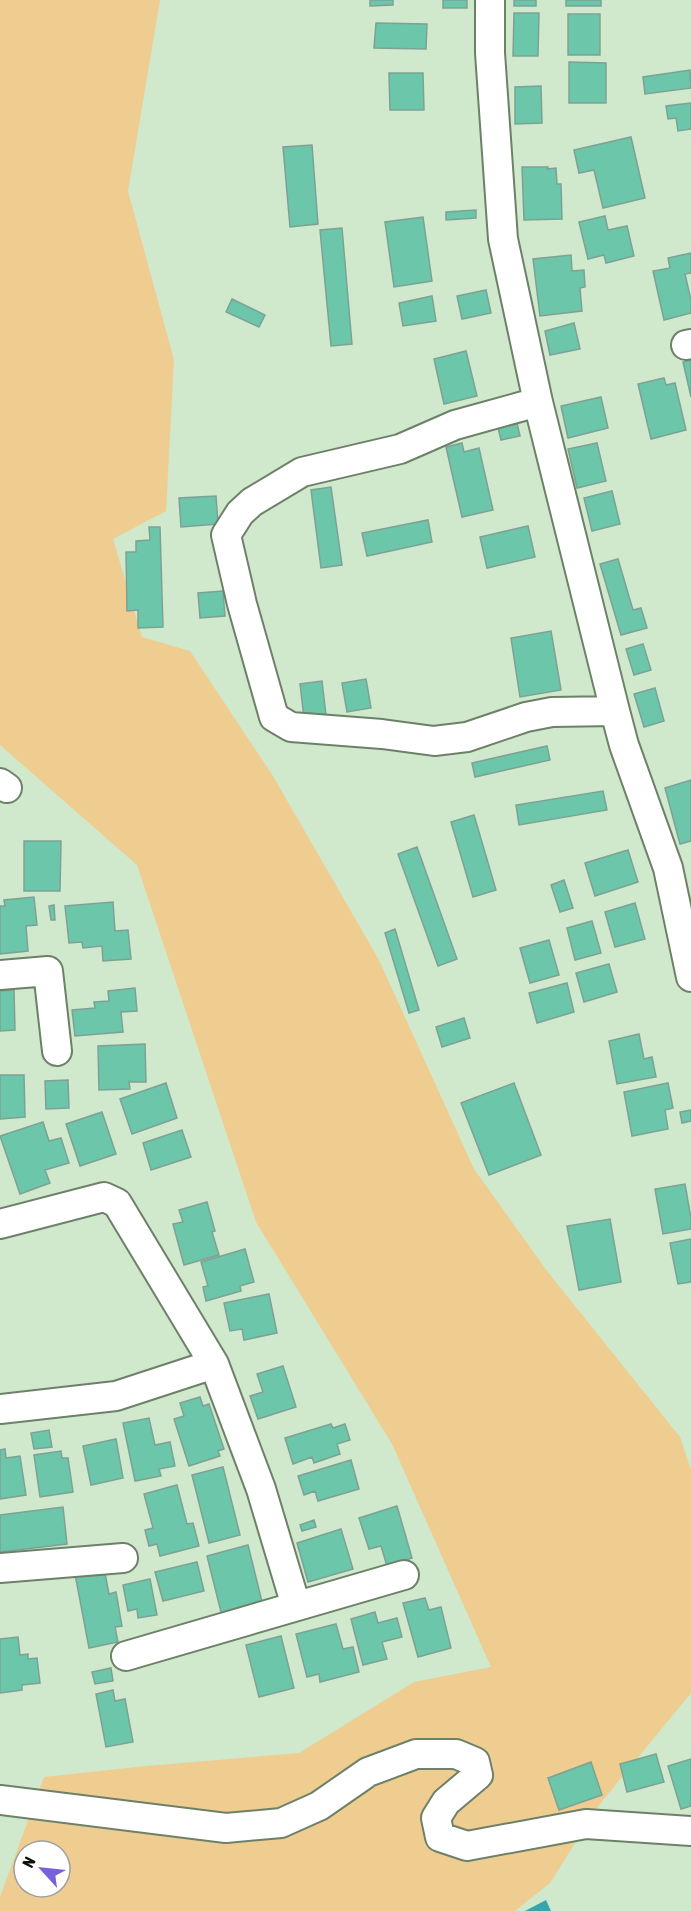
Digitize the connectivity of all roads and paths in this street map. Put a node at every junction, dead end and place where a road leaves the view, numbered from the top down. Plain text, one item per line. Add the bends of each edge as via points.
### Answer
1 (490, 0) edge
2 (538, 402) junction
3 (615, 711) junction
4 (680, 865) edge
5 (0, 975) edge
6 (691, 977) edge
7 (57, 1051) dead end
8 (0, 1224) edge
9 (214, 1364) junction
10 (0, 1409) edge
11 (123, 1558) dead end
12 (0, 1568) edge
13 (404, 1575) dead end
14 (296, 1606) junction
15 (126, 1656) dead end
16 (3, 1807) edge
17 (691, 1831) edge

1 - 2 street via 503,239
2 - 3 street
2 - 3 street via 455,425 400,449 302,472 252,502 226,535 242,604 274,717 291,727 434,741 467,737 552,712
3 - 4 street via 624,745
4 - 6 street
5 - 7 street via 48,971
8 - 9 street via 104,1197 117,1203
9 - 10 street via 116,1396
9 - 14 street via 261,1489
11 - 12 street
13 - 14 street
14 - 15 street
16 - 17 street via 226,1828 280,1823 319,1806 368,1772 416,1754 456,1754 475,1762 478,1775 446,1802 436,1818 440,1837 467,1846 586,1824

